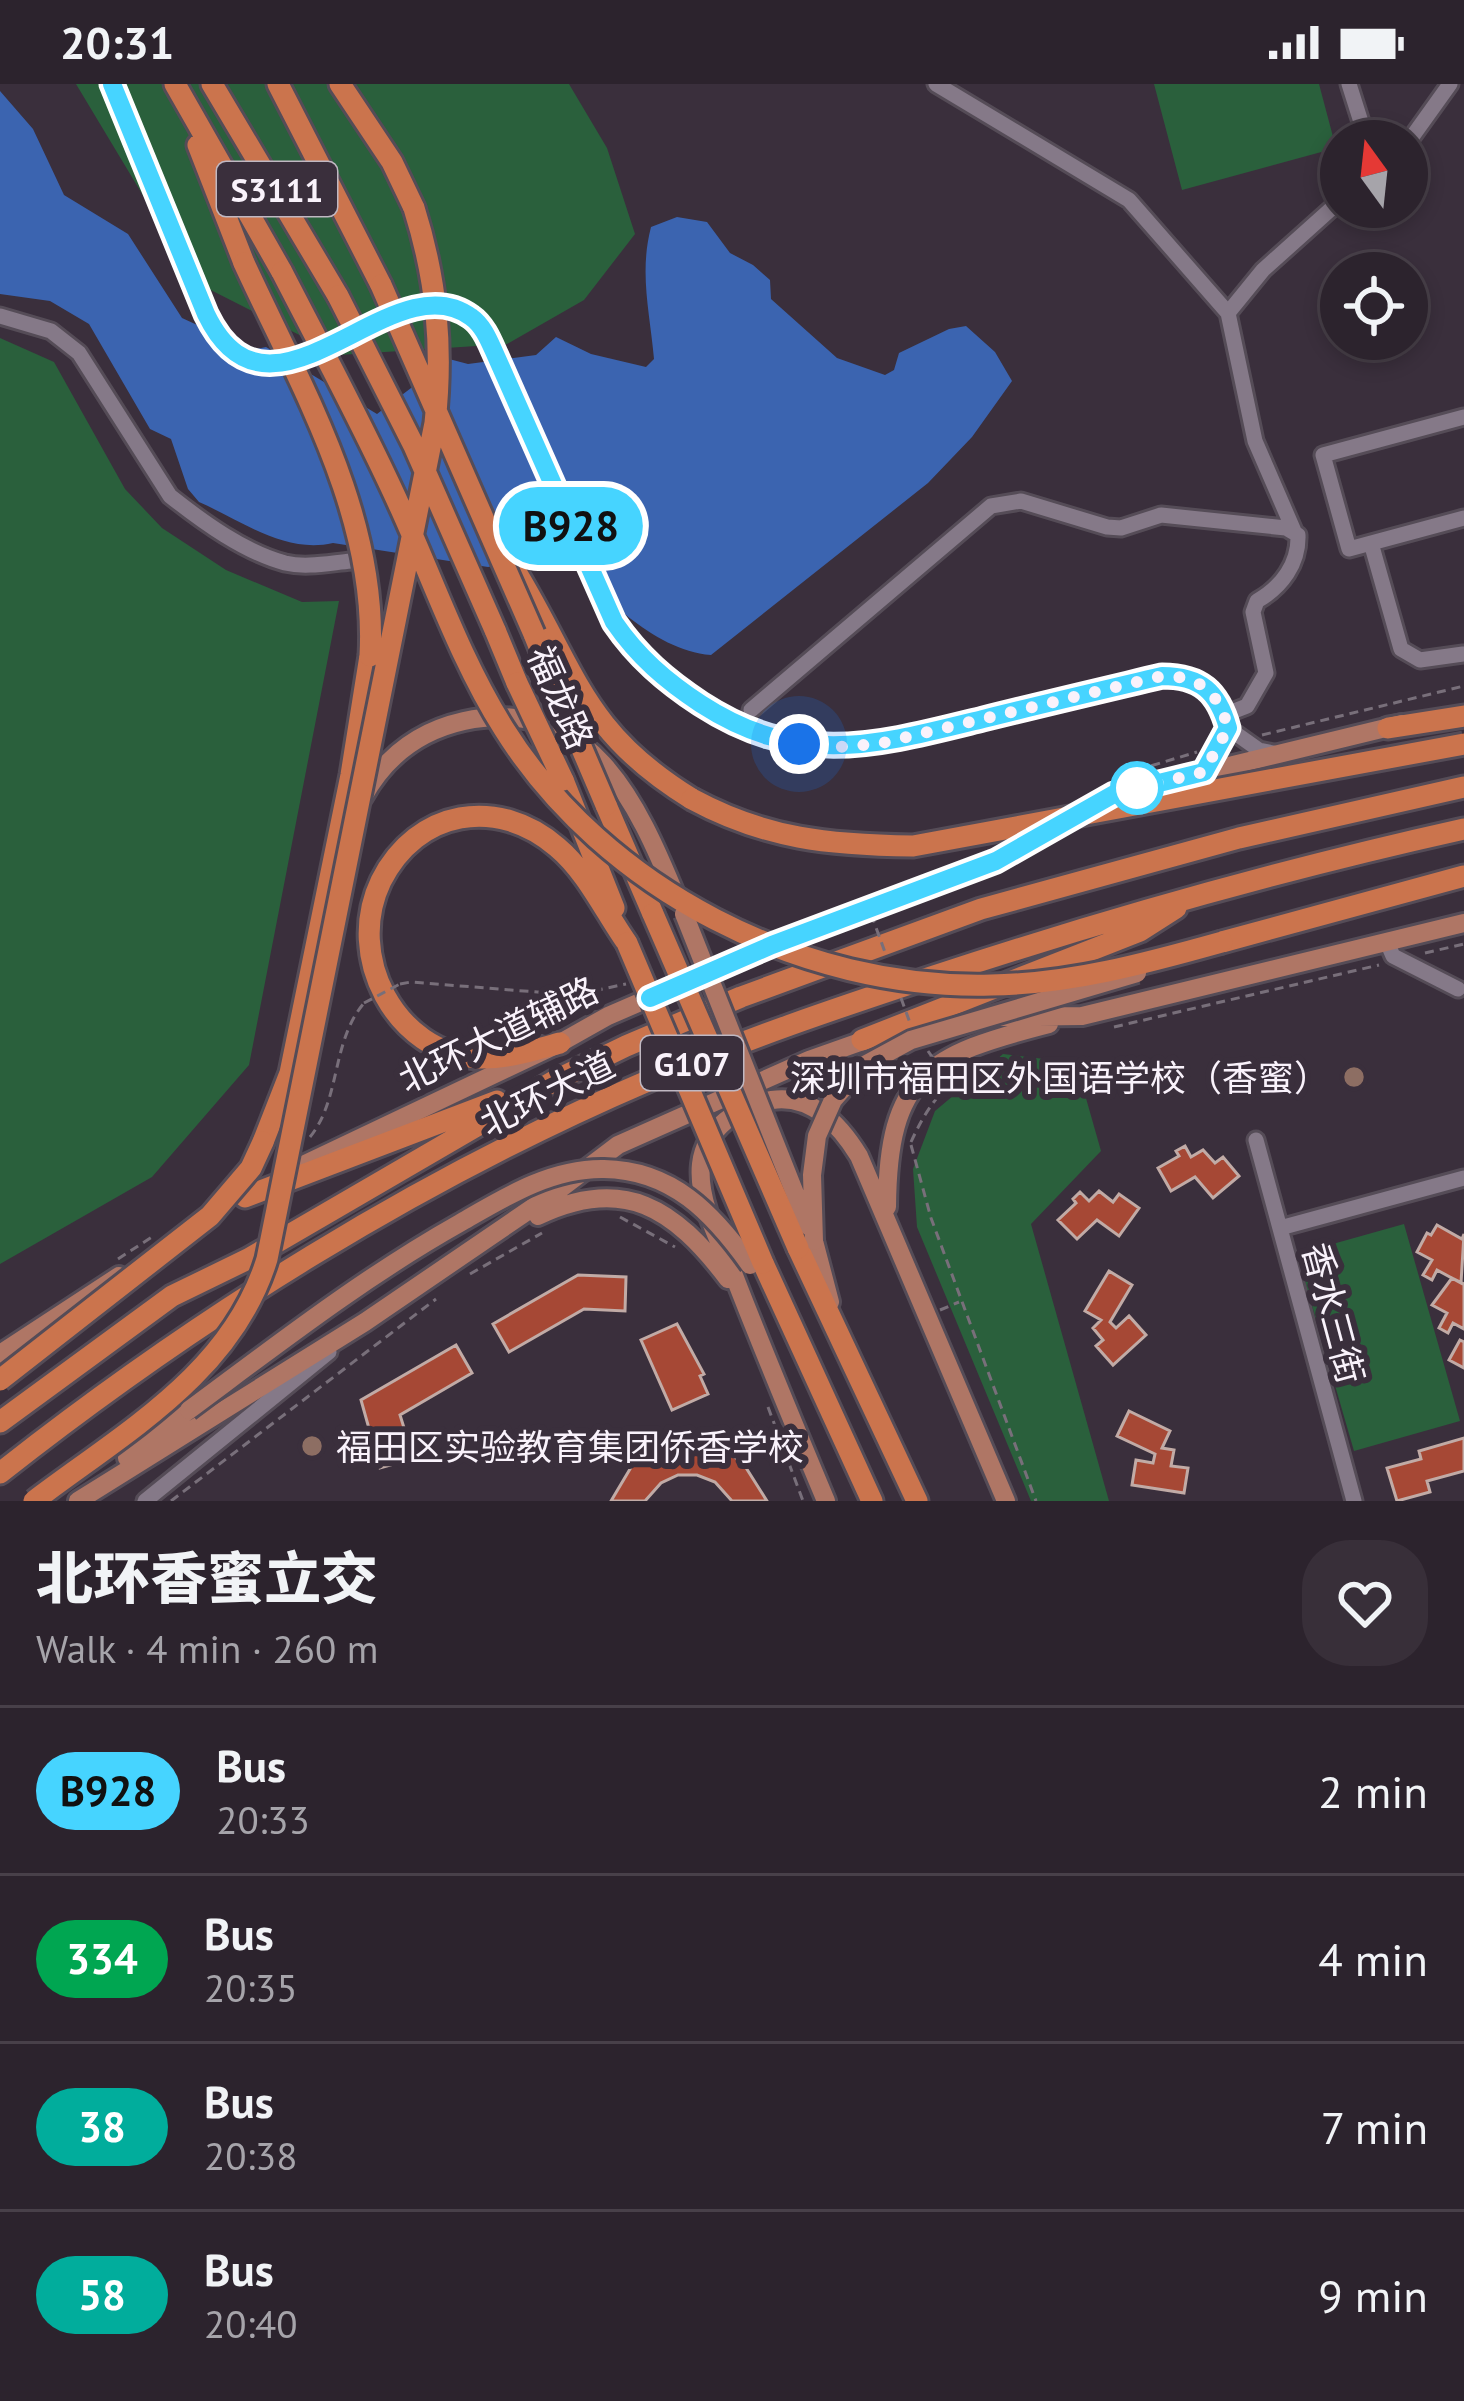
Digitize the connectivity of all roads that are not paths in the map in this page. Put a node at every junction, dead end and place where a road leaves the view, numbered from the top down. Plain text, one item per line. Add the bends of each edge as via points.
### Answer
1 (112, 84) edge
2 (212, 84) edge
3 (278, 84) edge
4 (340, 84) edge
5 (936, 84) edge
6 (1349, 84) edge
7 (1450, 84) edge
8 (176, 86) edge
9 (1360, 120) edge
10 (1424, 120) edge
11 (1320, 219) edge
12 (1228, 313) junction
13 (0, 316) edge
14 (1464, 417) edge
15 (1464, 518) edge
16 (1294, 531) junction
17 (1371, 543) junction
18 (351, 560) dead end
19 (540, 632) junction
20 (1463, 654) edge
21 (1464, 706) edge
22 (751, 710) dead end
23 (1464, 716) edge
24 (1226, 721) junction
25 (1388, 728) junction
26 (1464, 744) edge
27 (1284, 755) junction
28 (1204, 772) junction
29 (1464, 787) edge
30 (1464, 829) edge
31 (338, 842) junction
32 (1464, 876) edge
33 (1193, 896) junction
34 (1464, 923) edge
35 (1222, 942) junction
36 (1387, 942) junction
37 (627, 943) junction
38 (1458, 988) dead end
39 (1082, 1016) junction
40 (862, 1040) junction
41 (560, 1043) junction
42 (554, 1081) junction
43 (1256, 1140) dead end
44 (1464, 1178) edge
45 (245, 1197) junction
46 (887, 1215) junction
47 (1280, 1228) junction
48 (806, 1245) junction
49 (474, 1246) junction
50 (756, 1264) junction
51 (742, 1296) junction
52 (364, 1322) junction
53 (0, 1354) edge
54 (0, 1380) edge
55 (874, 1411) junction
56 (0, 1422) edge
57 (0, 1473) edge
58 (34, 1501) edge
59 (74, 1501) edge
60 (146, 1501) edge
61 (826, 1501) edge
62 (872, 1501) edge
63 (917, 1501) edge
64 (929, 1501) edge
65 (1006, 1501) edge
66 (1354, 1501) edge

1 - 24 street, bridge via 218,335 264,363 428,307 460,310 478,322 608,608 636,652 736,725 826,748 878,744 1162,676 1208,687
2 - 37 highway, 福龙路 / S3111, bridge via 338,296 414,446
3 - 19 highway, 福龙路 / S3111, bridge via 381,285
4 - 58 highway, bridge via 414,208 440,333 431,454 267,1259 220,1351
5 - 12 street via 1129,200
6 - 9 street
7 - 10 street
8 - 31 highway, bridge via 345,488 367,578 370,656
8 - 35 highway, bridge via 282,272 399,506 467,665 506,733 592,832 647,876 756,940 875,976 1042,982
11 - 12 street
12 - 16 street via 1255,441
13 - 18 street via 51,331 80,353 170,496 191,514 284,562
14 - 17 street via 1323,455 1349,549
15 - 17 street
16 - 22 street via 1161,515 1107,527 1022,501 991,506
16 - 24 street via 1298,557 1253,612 1266,673 1247,706
17 - 20 street via 1401,649 1420,660
19 - 26 highway, bridge via 607,732 641,764 734,822 838,845 913,846
19 - 48 highway, 福龙路 / S3111, bridge via 606,806
21 - 25 main road, 北环大道辅路
23 - 25 highway
24 - 27 street via 1258,750
24 - 28 street
25 - 27 main road, 北环大道辅路
27 - 28 main road, 北环大道辅路
28 - 41 main road, 北环大道辅路 via 1114,794 996,861 772,945
29 - 42 highway, 北环大道 / G107 via 981,909 741,997
30 - 33 highway, 北环大道 / G107
31 - 48 main road, bridge via 370,783 428,732 479,718 538,721 568,734 621,783 650,832
31 - 54 highway, bridge via 290,1072 251,1168 210,1216
32 - 35 highway
33 - 40 highway via 1140,931
33 - 57 highway, 北环大道 / G107 via 774,1030 576,1114 290,1271
34 - 36 main road
35 - 48 main road, bridge via 911,1040 863,1066 833,1100 818,1136
36 - 38 street via 1393,956
36 - 39 main road
37 - 41 highway via 559,848 499,817 460,816 439,825 381,881 370,949 401,1023 447,1052 477,1058
37 - 50 highway, 福龙路 / S3111, bridge
39 - 40 main road via 960,1017
39 - 46 main road via 970,1045 921,1078 891,1136
40 - 49 main road via 618,1145
41 - 45 main road, 北环大道辅路
42 - 45 highway
42 - 56 highway, 北环大道 / G107 via 172,1296
43 - 47 street, 香水三街
44 - 47 street
45 - 53 main road, 北环大道辅路
46 - 51 main road via 846,1135 820,1111 791,1100 743,1110 715,1131 701,1164 708,1207
46 - 65 main road
47 - 66 street, 香水三街
48 - 55 highway, 福龙路
49 - 51 main road via 570,1201 610,1195 652,1210 704,1248
49 - 52 main road
50 - 59 main road, bridge via 700,1203 658,1180 604,1169 563,1173 390,1262
50 - 62 highway, 福龙路
51 - 61 main road
52 - 59 main road
52 - 60 street
55 - 63 highway, 福龙路
55 - 64 main road

